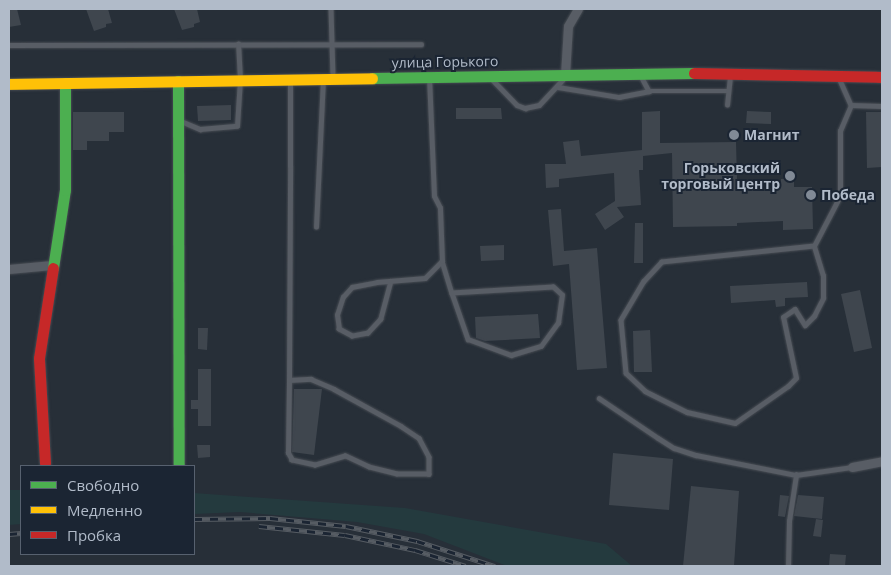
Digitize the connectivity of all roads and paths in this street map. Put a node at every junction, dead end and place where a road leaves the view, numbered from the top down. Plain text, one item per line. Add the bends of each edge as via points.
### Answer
1 (331, 9) edge
2 (578, 9) edge
3 (238, 44) junction
4 (332, 44) junction
5 (421, 44) dead end
6 (9, 45) edge
7 (640, 74) junction
8 (730, 74) junction
9 (565, 75) junction
10 (490, 76) junction
11 (838, 76) junction
12 (429, 77) junction
13 (882, 77) edge
14 (328, 79) junction
15 (240, 80) junction
16 (290, 80) junction
17 (178, 81) junction
18 (65, 83) junction
19 (9, 84) edge
20 (558, 87) junction
21 (649, 91) junction
22 (728, 91) junction
23 (727, 105) dead end
24 (852, 105) junction
25 (882, 106) edge
26 (179, 120) junction
27 (316, 227) dead end
28 (814, 246) junction
29 (442, 261) junction
30 (52, 265) junction
31 (9, 269) edge
32 (391, 281) junction
33 (452, 293) junction
34 (289, 380) junction
35 (599, 398) dead end
36 (882, 461) edge
37 (44, 463) dead end
38 (179, 465) edge
39 (852, 467) joint
40 (796, 475) junction
41 (788, 566) edge

1 - 4 lane
2 - 9 street via 568,26
3 - 4 lane
3 - 6 lane
3 - 15 lane
4 - 5 lane
4 - 14 lane
7 - 8 main road, улица Горького
7 - 9 main road, улица Горького
7 - 21 lane
8 - 11 main road, улица Горького
8 - 22 lane
9 - 10 main road, улица Горького
9 - 20 lane
10 - 12 main road, улица Горького
10 - 20 lane via 517,105 525,108 539,105
11 - 13 main road, улица Горького
11 - 24 lane
12 - 14 main road, улица Горького
12 - 29 lane via 434,196 440,208
14 - 16 main road, улица Горького
14 - 27 lane
15 - 16 main road, улица Горького
15 - 17 main road, улица Горького
15 - 26 lane via 237,126 200,128
16 - 34 lane
17 - 18 main road, улица Горького
17 - 26 main road
18 - 19 main road, улица Горького
18 - 30 main road via 64,190
20 - 21 lane via 619,97
21 - 22 lane
22 - 23 lane
24 - 25 lane
24 - 28 lane via 840,131 840,196
26 - 38 main road
28 - 28 lane via 823,276 822,298 814,316 805,325 795,309 783,317 796,378 735,423 687,412 646,390 626,373 621,320 644,281 662,262
29 - 32 lane via 425,278
29 - 33 lane
30 - 31 street
30 - 37 main road via 40,358
32 - 32 lane via 352,287 343,297 337,315 339,329 352,336 368,333 381,318
33 - 33 lane via 468,339 511,355 541,346 558,322 562,295 552,287
34 - 34 lane via 288,453 292,460 315,465 345,456 397,474 429,474 429,457 419,438 334,389 311,379
35 - 40 lane via 674,448
36 - 39 street
39 - 40 lane
40 - 41 lane via 789,521

